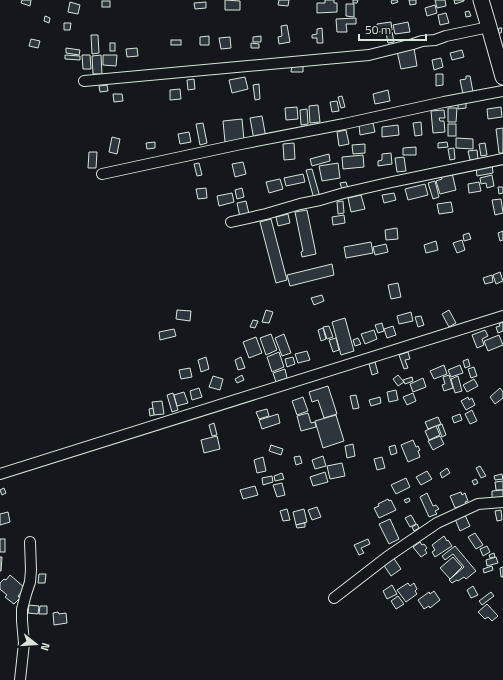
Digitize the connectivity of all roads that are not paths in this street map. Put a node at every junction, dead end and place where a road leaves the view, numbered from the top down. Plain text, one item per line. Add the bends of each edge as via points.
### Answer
1 (481, 0) edge
2 (490, 26) junction
3 (503, 78) edge
4 (84, 81) dead end
5 (503, 91) edge
6 (503, 159) edge
7 (102, 174) dead end
8 (231, 222) dead end
9 (503, 316) edge
10 (0, 474) edge
11 (503, 502) edge
12 (30, 542) dead end
13 (334, 598) dead end
14 (20, 680) edge

1 - 2 highway
2 - 3 highway
2 - 4 street via 369,55
5 - 7 street
6 - 8 street via 344,192
9 - 10 street
11 - 13 street via 478,504 437,523
12 - 14 street via 30,582 22,609 24,643

